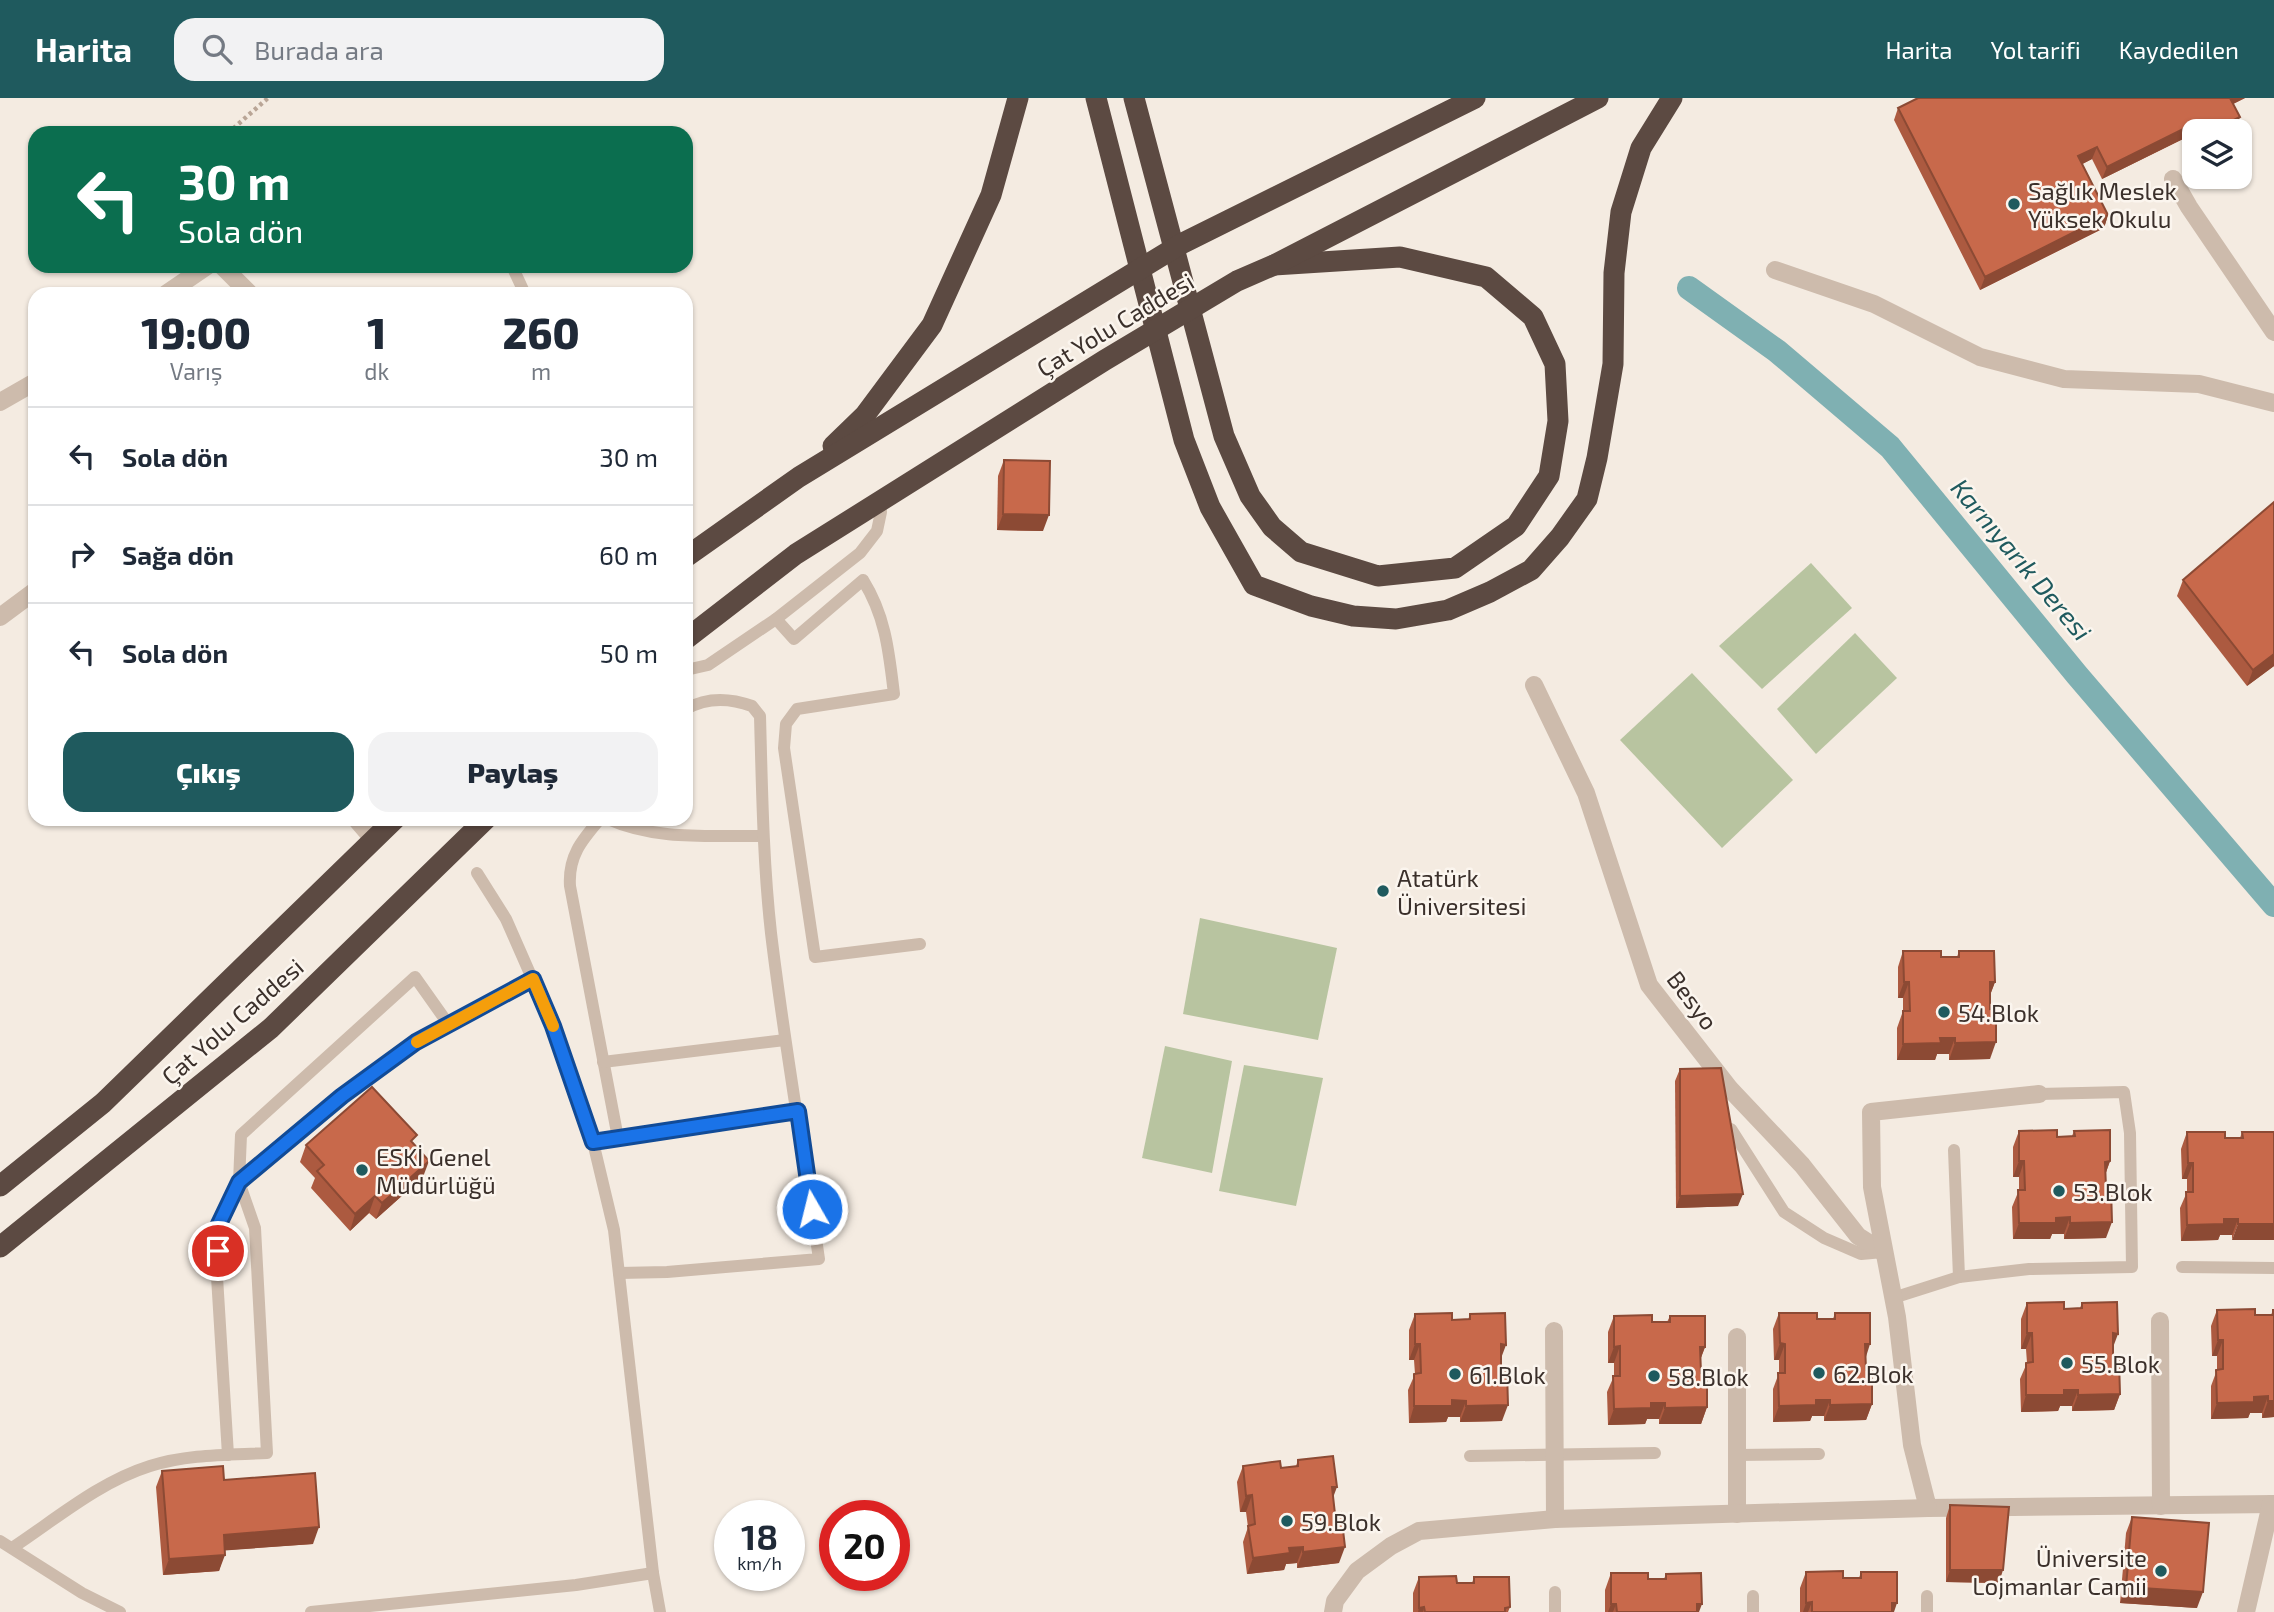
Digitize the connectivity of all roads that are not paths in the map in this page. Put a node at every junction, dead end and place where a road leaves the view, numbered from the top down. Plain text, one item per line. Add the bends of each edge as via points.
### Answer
1 (1018, 98) edge
2 (1096, 98) edge
3 (1439, 98) edge
4 (1475, 98) edge
5 (1598, 98) edge
6 (1672, 98) edge
7 (1136, 103) edge
8 (1422, 126) junction
9 (2173, 179) dead end
10 (1274, 265) junction
11 (1775, 270) dead end
12 (197, 273) edge
13 (229, 273) edge
14 (176, 287) edge
15 (243, 287) edge
16 (2274, 332) edge
17 (28, 386) edge
18 (0, 402) edge
19 (2274, 403) edge
20 (799, 477) junction
21 (880, 501) junction
22 (693, 552) edge
23 (28, 596) edge
24 (0, 617) edge
25 (776, 619) junction
26 (693, 634) edge
27 (693, 668) edge
28 (1534, 685) dead end
29 (693, 706) edge
30 (362, 826) edge
31 (388, 826) edge
32 (479, 826) edge
33 (594, 826) edge
34 (626, 826) edge
35 (764, 836) junction
36 (374, 840) junction
37 (477, 873) dead end
38 (920, 944) dead end
39 (533, 979) junction
40 (449, 1025) junction
41 (785, 1040) junction
42 (603, 1062) junction
43 (2039, 1094) joint
44 (798, 1111) junction
45 (1731, 1129) edge
46 (618, 1138) junction
47 (593, 1142) junction
48 (1954, 1150) dead end
49 (239, 1182) junction
50 (0, 1186) edge
51 (0, 1247) edge
52 (1883, 1252) junction
53 (2182, 1267) dead end
54 (2274, 1268) edge
55 (620, 1273) junction
56 (1959, 1277) junction
57 (1893, 1298) junction
58 (2160, 1321) dead end
59 (1555, 1331) dead end
60 (1737, 1337) dead end
61 (1655, 1453) dead end
62 (1819, 1454) dead end
63 (228, 1455) junction
64 (1555, 1455) junction
65 (1737, 1455) junction
66 (1471, 1456) dead end
67 (2273, 1504) edge
68 (2161, 1506) junction
69 (1928, 1508) junction
70 (1737, 1514) junction
71 (1555, 1519) junction
72 (0, 1541) edge
73 (12, 1548) junction
74 (653, 1573) junction
75 (1555, 1592) dead end
76 (1753, 1596) dead end
77 (1927, 1596) dead end
78 (120, 1612) edge
79 (311, 1612) edge
80 (660, 1612) edge
81 (1333, 1612) edge
82 (1555, 1612) edge
83 (1753, 1612) edge
84 (1927, 1612) edge
85 (2246, 1612) edge

1 - 20 highway via 992,195 932,325 865,415
2 - 6 highway via 1185,440 1210,507 1254,585 1311,606 1353,616 1396,619 1448,610 1531,570 1587,499 1613,364 1614,273 1621,212 1641,148
3 - 8 highway
4 - 8 highway, Çat Yolu Caddesi
5 - 10 highway, Çat Yolu Caddesi
7 - 10 highway via 1224,436 1250,496 1272,527 1301,552 1378,576 1455,568 1516,526 1549,476 1558,421 1555,364 1533,317 1486,277 1399,257
8 - 20 highway, Çat Yolu Caddesi via 1181,244
9 - 16 street
10 - 21 highway, Çat Yolu Caddesi via 1237,281 1105,360
11 - 19 street via 1874,304 1980,357 2064,379 2199,384
12 - 14 street
13 - 15 street
17 - 18 street
20 - 22 highway, Çat Yolu Caddesi
21 - 25 lane via 880,522 870,543
21 - 26 highway, Çat Yolu Caddesi via 796,554
23 - 24 street
25 - 27 lane via 708,665
25 - 38 lane via 794,639 863,580 881,615 894,694 797,709 786,724 783,748 815,957
28 - 52 street, Besyo via 1586,793 1648,985 1730,1089 1802,1165 1858,1236
29 - 35 lane via 723,699 752,706 760,716
30 - 36 street
31 - 36 highway, Çat Yolu Caddesi
32 - 51 highway, Çat Yolu Caddesi via 271,1028
33 - 42 lane via 575,850 569,872
34 - 35 lane via 673,835
35 - 41 lane
36 - 50 highway, Çat Yolu Caddesi via 103,1103
37 - 39 lane via 506,919
39 - 40 lane
39 - 47 lane
40 - 49 lane via 416,1042 342,1096
40 - 49 lane via 415,977 242,1135
41 - 42 lane
41 - 44 lane
42 - 46 lane
43 - 52 street via 1871,1112 1872,1187
43 - 56 lane via 2124,1092 2130,1132 2132,1267 2029,1269
44 - 46 lane
44 - 55 lane via 819,1259
45 - 52 lane via 1784,1212 1860,1254
46 - 47 lane
47 - 55 lane
48 - 56 lane
49 - 63 lane via 219,1224 217,1277
49 - 63 lane via 255,1228 267,1454
52 - 57 street
53 - 54 lane
55 - 74 lane
56 - 57 lane
57 - 69 street via 1912,1445
58 - 68 street
59 - 64 street
60 - 65 street
61 - 64 lane
62 - 65 lane
63 - 73 lane via 172,1460 130,1473
64 - 66 lane
64 - 71 street
65 - 70 street
67 - 68 street
67 - 85 street
68 - 69 street
69 - 70 street
70 - 71 street
71 - 81 street via 1419,1531 1356,1571 1335,1601
72 - 73 lane
73 - 78 lane
74 - 79 lane
74 - 80 lane
75 - 82 lane
76 - 83 lane
77 - 84 lane

